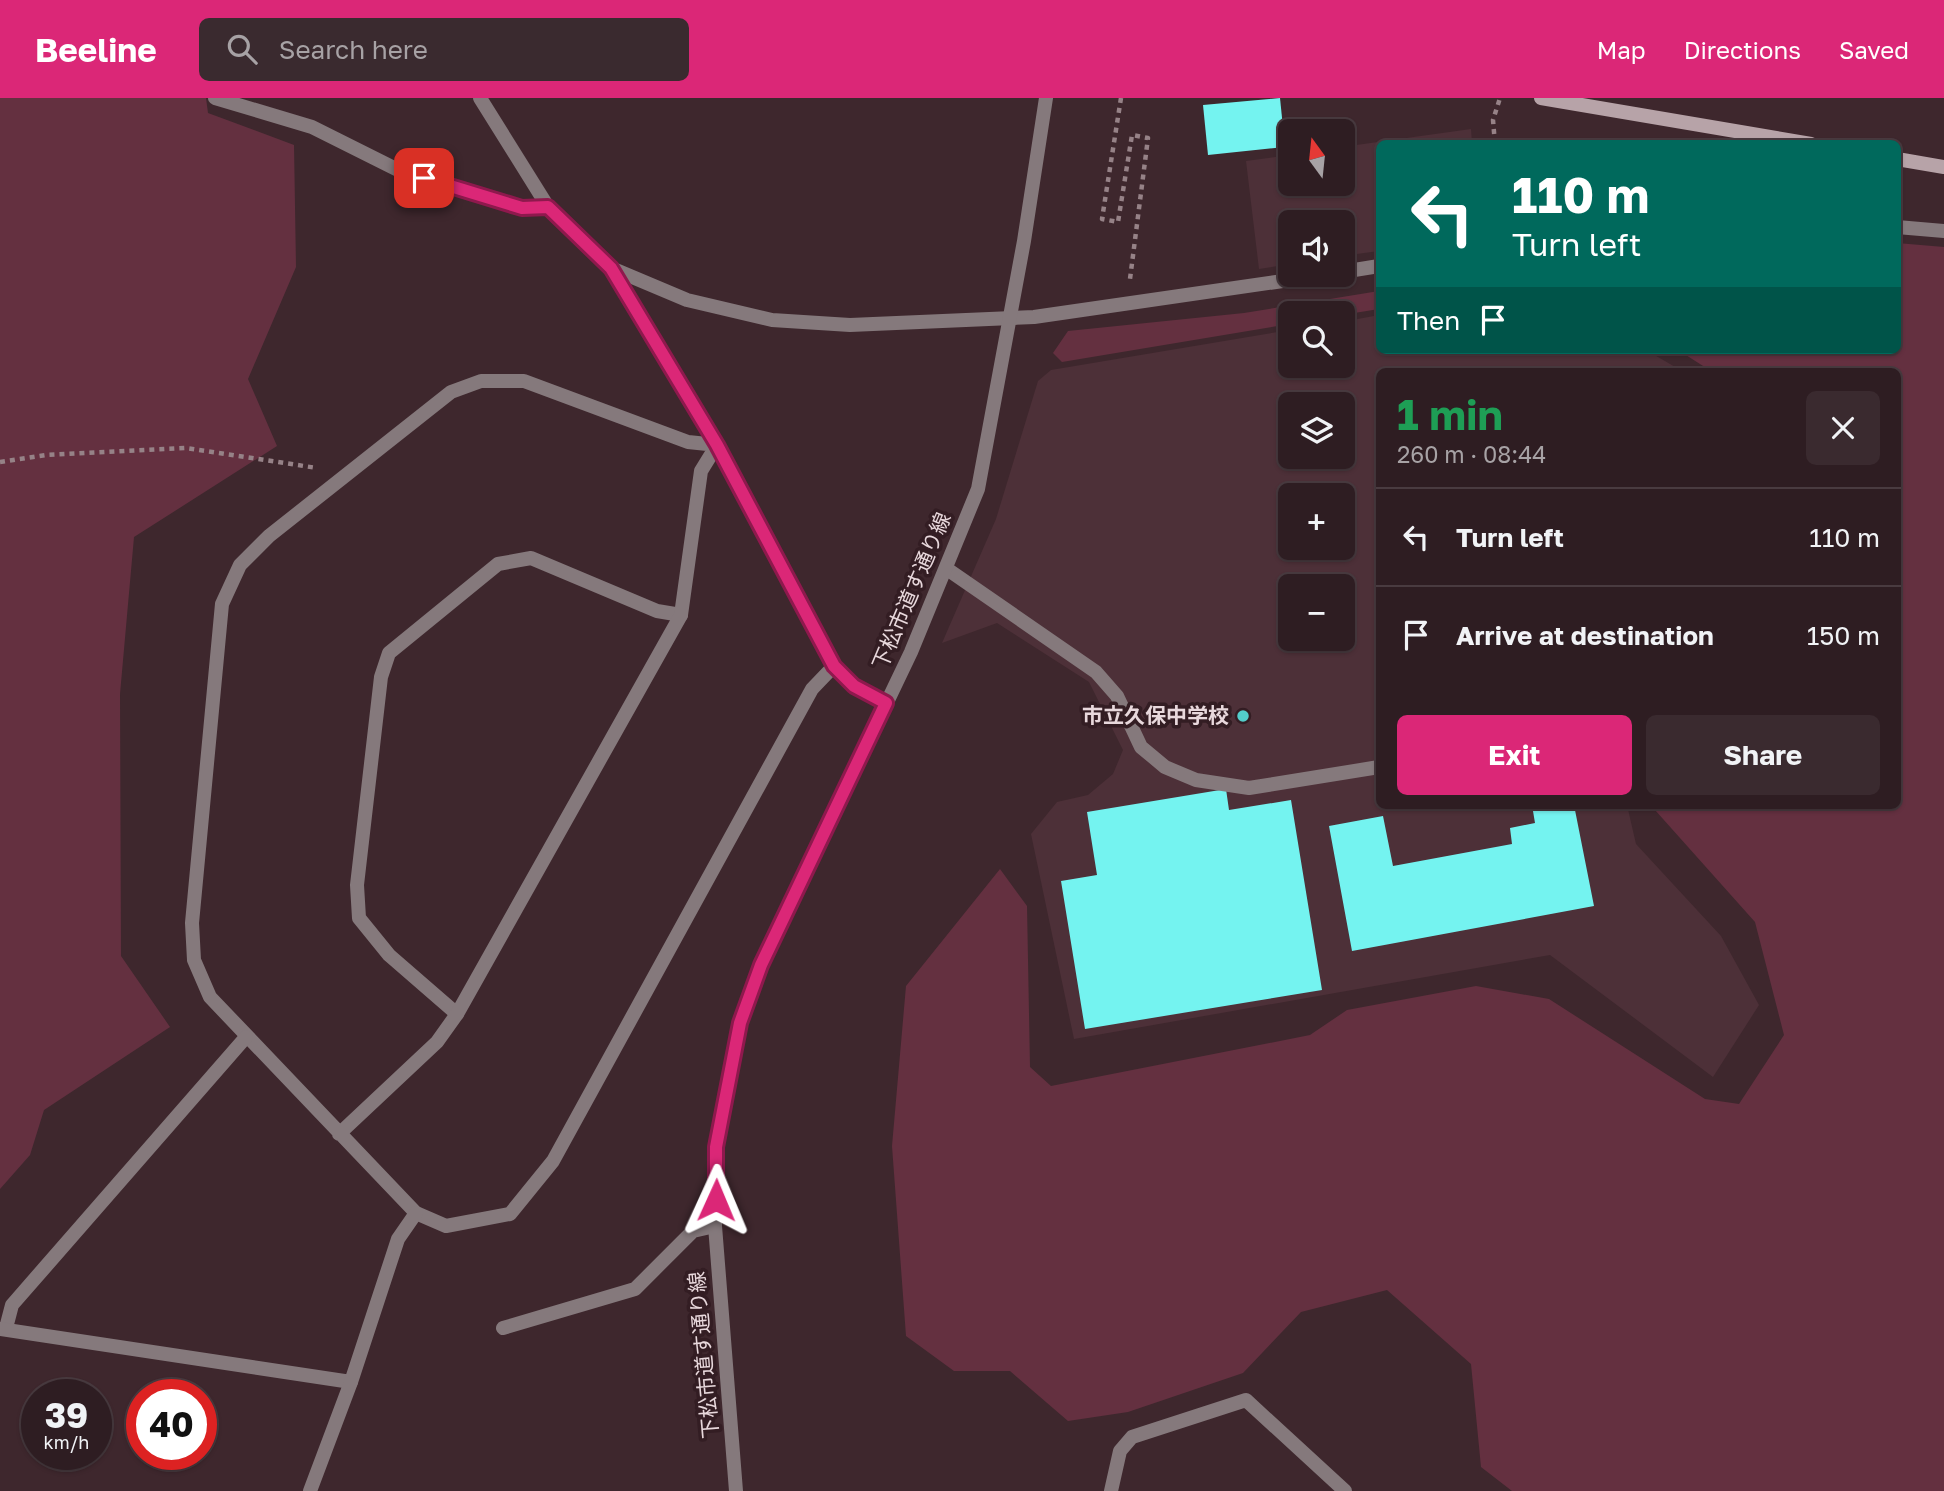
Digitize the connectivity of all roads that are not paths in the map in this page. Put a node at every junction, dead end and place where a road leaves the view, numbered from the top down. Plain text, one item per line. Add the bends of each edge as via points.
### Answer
1 (215, 98) edge
2 (480, 98) edge
3 (1046, 98) edge
4 (1541, 98) edge
5 (1788, 140) edge
6 (1901, 160) edge
7 (1944, 167) edge
8 (548, 207) junction
9 (1901, 227) edge
10 (1944, 231) edge
11 (1376, 266) edge
12 (611, 268) junction
13 (1355, 270) edge
14 (1278, 282) edge
15 (1010, 318) junction
16 (717, 445) junction
17 (947, 569) junction
18 (681, 615) junction
19 (834, 666) junction
20 (886, 703) junction
21 (1376, 767) edge
22 (457, 1014) junction
23 (246, 1037) junction
24 (339, 1135) junction
25 (416, 1213) junction
26 (715, 1226) junction
27 (3, 1328) edge
28 (503, 1328) dead end
29 (351, 1382) junction
30 (310, 1491) edge
31 (737, 1491) edge
32 (1111, 1491) edge
33 (1345, 1491) edge

1 - 8 street via 312,127 398,170 522,208
2 - 8 street
3 - 15 street, 下松市道す通り線
4 - 5 main road
6 - 7 main road
8 - 12 street
9 - 10 street
11 - 13 street
12 - 15 street via 687,300 772,320 850,326
12 - 16 street
14 - 15 street
15 - 17 street, 下松市道す通り線 via 978,489
16 - 18 street via 701,471
16 - 19 street
16 - 23 street via 688,442 524,381 481,381 451,392 240,565 222,604 192,923 194,960 210,997
17 - 20 street, 下松市道す通り線
17 - 21 street via 1096,672 1117,696 1141,747 1165,767 1196,780 1249,788
18 - 22 street
18 - 22 street via 657,611 531,558 498,564 389,653 381,677 357,885 359,918 389,955
19 - 20 street via 854,686
19 - 25 street via 812,689 553,1161 510,1214 446,1226
20 - 26 street, 下松市道す通り線 via 761,965 740,1023 716,1147
22 - 24 street via 437,1042
23 - 24 street
23 - 27 street via 12,1305
24 - 25 street
25 - 29 street via 398,1239
26 - 28 street via 693,1231 635,1289
26 - 31 street, 下松市道す通り線
27 - 29 street
29 - 30 street
32 - 33 street via 1120,1451 1132,1437 1246,1400

